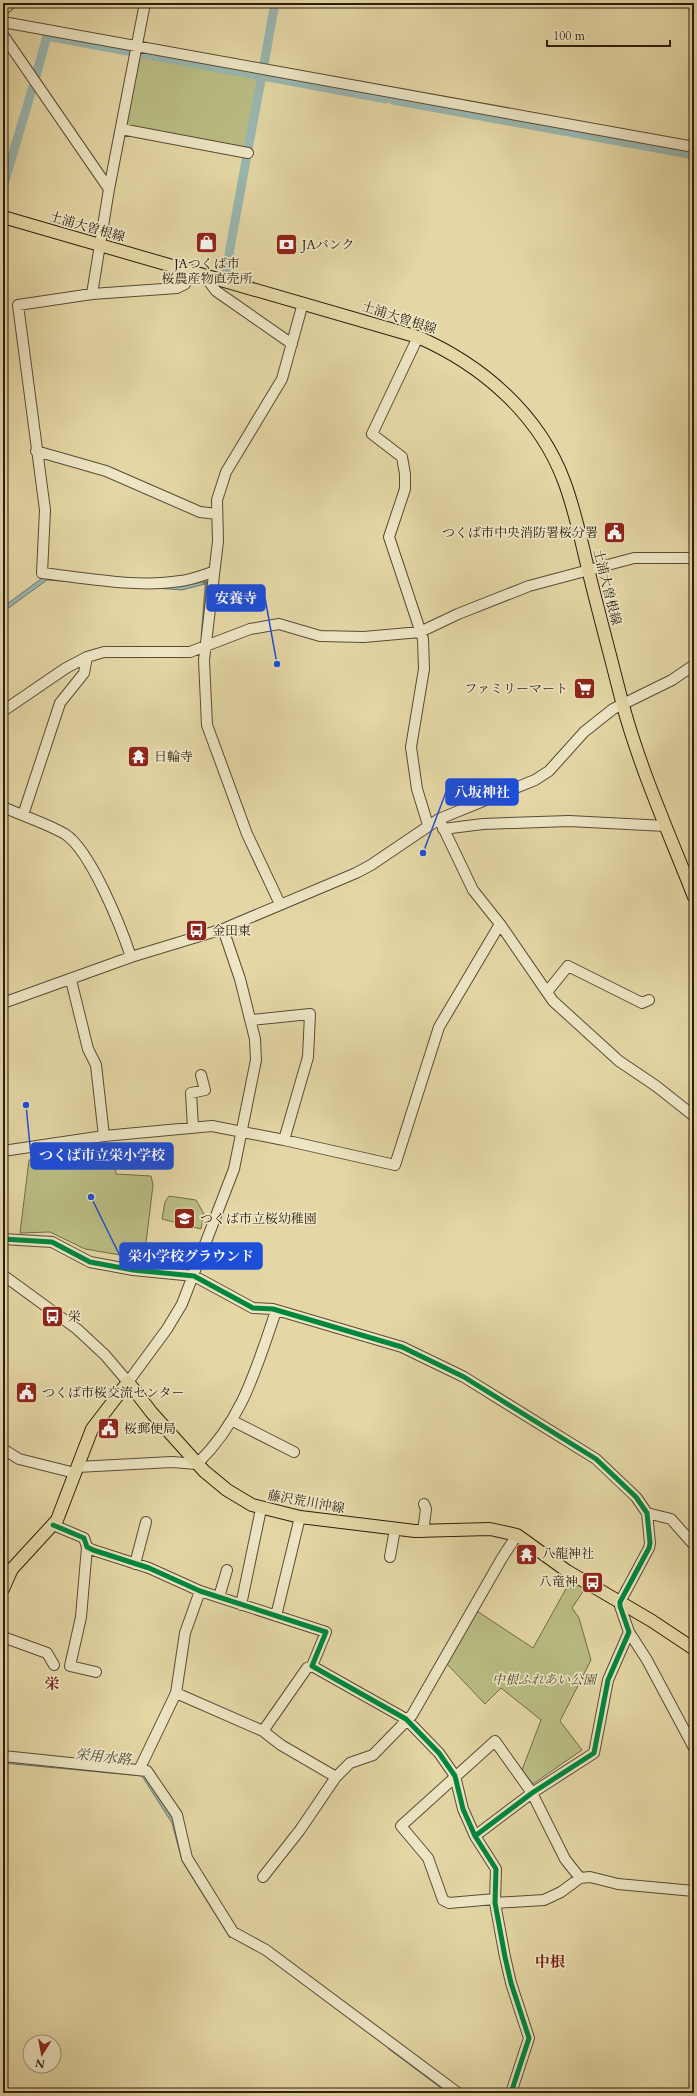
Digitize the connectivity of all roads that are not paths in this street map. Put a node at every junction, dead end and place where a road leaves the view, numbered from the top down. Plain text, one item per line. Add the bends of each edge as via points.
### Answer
1 (11, 3) edge
2 (145, 3) edge
3 (3, 10) edge
4 (3, 22) edge
5 (3, 35) edge
6 (137, 46) junction
7 (121, 129) junction
8 (694, 147) edge
9 (248, 152) dead end
10 (109, 190) junction
11 (3, 217) edge
12 (100, 245) junction
13 (191, 271) junction
14 (204, 275) junction
15 (92, 294) junction
16 (303, 303) junction
17 (418, 337) junction
18 (292, 344) junction
19 (36, 451) junction
20 (217, 514) junction
21 (694, 558) edge
22 (588, 571) junction
23 (213, 572) junction
24 (420, 632) junction
25 (207, 647) junction
26 (87, 657) junction
27 (694, 665) edge
28 (623, 703) junction
29 (3, 711) edge
30 (3, 807) edge
31 (23, 816) junction
32 (439, 819) junction
33 (428, 825) junction
34 (666, 826) junction
35 (443, 829) junction
36 (694, 897) edge
37 (280, 904) junction
38 (500, 924) junction
39 (223, 928) junction
40 (131, 957) junction
41 (71, 980) junction
42 (547, 992) junction
43 (650, 1000) dead end
44 (3, 1002) edge
45 (251, 1020) junction
46 (201, 1075) dead end
47 (694, 1116) edge
48 (194, 1127) junction
49 (241, 1132) junction
50 (104, 1136) junction
51 (284, 1140) junction
52 (3, 1150) edge
53 (3, 1239) edge
54 (3, 1275) edge
55 (194, 1276) junction
56 (276, 1311) junction
57 (128, 1382) junction
58 (233, 1421) junction
59 (3, 1449) edge
60 (294, 1452) dead end
61 (197, 1464) junction
62 (76, 1470) junction
63 (424, 1504) dead end
64 (261, 1509) junction
65 (647, 1513) junction
66 (300, 1517) junction
67 (146, 1522) dead end
68 (53, 1525) junction
69 (395, 1529) junction
70 (423, 1532) junction
71 (517, 1535) junction
72 (694, 1545) edge
73 (87, 1547) junction
74 (390, 1557) dead end
75 (136, 1564) junction
76 (226, 1570) dead end
77 (6, 1573) edge
78 (3, 1589) edge
79 (200, 1591) junction
80 (219, 1598) junction
81 (620, 1602) junction
82 (241, 1605) junction
83 (276, 1616) junction
84 (629, 1632) junction
85 (3, 1637) edge
86 (694, 1650) edge
87 (54, 1665) dead end
88 (312, 1666) junction
89 (96, 1672) dead end
90 (176, 1693) junction
91 (406, 1719) junction
92 (264, 1731) junction
93 (694, 1748) edge
94 (3, 1756) edge
95 (139, 1770) junction
96 (454, 1776) junction
97 (336, 1777) junction
98 (532, 1793) junction
99 (475, 1836) junction
100 (263, 1877) dead end
101 (580, 1878) junction
102 (694, 1891) edge
103 (495, 1901) junction
104 (458, 2093) edge
105 (511, 2093) edge

1 - 3 street
2 - 6 street
4 - 6 street
5 - 10 street
6 - 7 street
6 - 8 street
7 - 9 street
7 - 10 street
10 - 12 street
11 - 12 main road, 土浦大曽根線
12 - 13 main road, 土浦大曽根線
12 - 15 street
13 - 14 main road, 土浦大曽根線
13 - 15 street via 185,284 177,288
14 - 16 main road, 土浦大曽根線
14 - 18 street via 216,291
15 - 19 street via 18,305
16 - 17 main road, 土浦大曽根線
16 - 18 street
17 - 22 main road, 土浦大曽根線 via 473,366 512,400 533,424 556,462 564,481
17 - 24 street via 372,434 402,457 405,490 389,537
18 - 20 street via 282,379 226,472 220,488
19 - 20 street via 106,471 200,512
19 - 23 street via 46,510 42,573 166,583
20 - 23 street via 218,541
21 - 22 street via 634,558
22 - 24 street via 529,586
22 - 28 main road, 土浦大曽根線
23 - 25 street
24 - 25 street via 364,637 320,636 279,624 250,629
24 - 33 street via 423,639 424,669 411,747 418,789
25 - 26 street via 190,652 104,652
25 - 37 street via 204,660 207,725 248,834
26 - 29 street via 66,668
26 - 31 street via 84,673 60,703
27 - 28 street via 672,680
28 - 32 street via 584,732 549,771 535,780
28 - 34 main road, 土浦大曽根線 via 650,787
30 - 31 street
31 - 40 street via 66,835 79,848 112,906
32 - 33 street
32 - 35 street
33 - 37 street via 371,865
34 - 35 street via 569,821 483,824
34 - 36 main road, 土浦大曽根線
35 - 38 street via 473,890
37 - 39 street
38 - 42 street
38 - 51 street via 439,1027 395,1165
39 - 40 street
39 - 45 street
40 - 41 street
41 - 44 street
41 - 50 street via 88,1049 96,1066
42 - 43 street via 568,966 642,1004
42 - 47 street via 558,1006 619,1061
45 - 49 street via 256,1060
45 - 51 street via 310,1014 308,1057
46 - 48 street via 205,1090 191,1093
48 - 49 street via 212,1126
48 - 50 street
49 - 51 street
49 - 55 street via 234,1169
50 - 52 street
53 - 55 street via 52,1242 90,1262 133,1270
54 - 57 street via 77,1328
55 - 56 street via 253,1308
55 - 57 street via 182,1304 167,1329
56 - 58 street via 247,1393
56 - 65 street via 402,1346 464,1377 596,1459 636,1497
57 - 61 main road, 藤沢荒川沖線
57 - 62 main road via 92,1429
58 - 60 street
58 - 61 street via 215,1446
59 - 62 street via 19,1458
61 - 62 street via 172,1462
61 - 64 main road, 藤沢荒川沖線 via 227,1490
62 - 68 main road
63 - 70 street via 426,1509
64 - 66 main road, 藤沢荒川沖線
64 - 82 street
65 - 72 street via 672,1519
65 - 81 street via 649,1548
66 - 69 main road, 藤沢荒川沖線
66 - 83 street
67 - 75 street
68 - 73 street via 84,1538
68 - 77 main road
69 - 70 main road, 藤沢荒川沖線
69 - 74 street
70 - 71 main road, 藤沢荒川沖線 via 490,1529
71 - 81 main road, 藤沢荒川沖線 via 567,1571
71 - 91 street via 412,1715
73 - 75 street
73 - 89 street via 81,1617 70,1666
75 - 79 street
76 - 80 street
77 - 78 main road
79 - 80 street
79 - 90 street via 185,1633
80 - 82 street
81 - 84 street
81 - 86 main road, 藤沢荒川沖線
82 - 83 street
83 - 88 street via 326,1632
84 - 93 street via 647,1660
84 - 98 street via 608,1680 594,1753
85 - 87 street via 47,1653
88 - 91 street
88 - 92 street via 307,1668
90 - 92 street
90 - 95 street
91 - 96 street via 439,1753
91 - 97 street via 373,1755 350,1763
92 - 97 street via 281,1745
94 - 95 street
95 - 104 street via 147,1771 177,1815 187,1858 234,1932 266,1950
96 - 98 street via 494,1741
96 - 99 street
96 - 103 street via 401,1826 428,1858 443,1900 450,1903
97 - 100 street via 300,1830
98 - 99 street
98 - 101 street via 565,1859
99 - 103 street via 496,1869
101 - 102 street via 590,1877 618,1884
101 - 103 street via 561,1892 544,1900
103 - 105 street via 511,1983 529,2038

